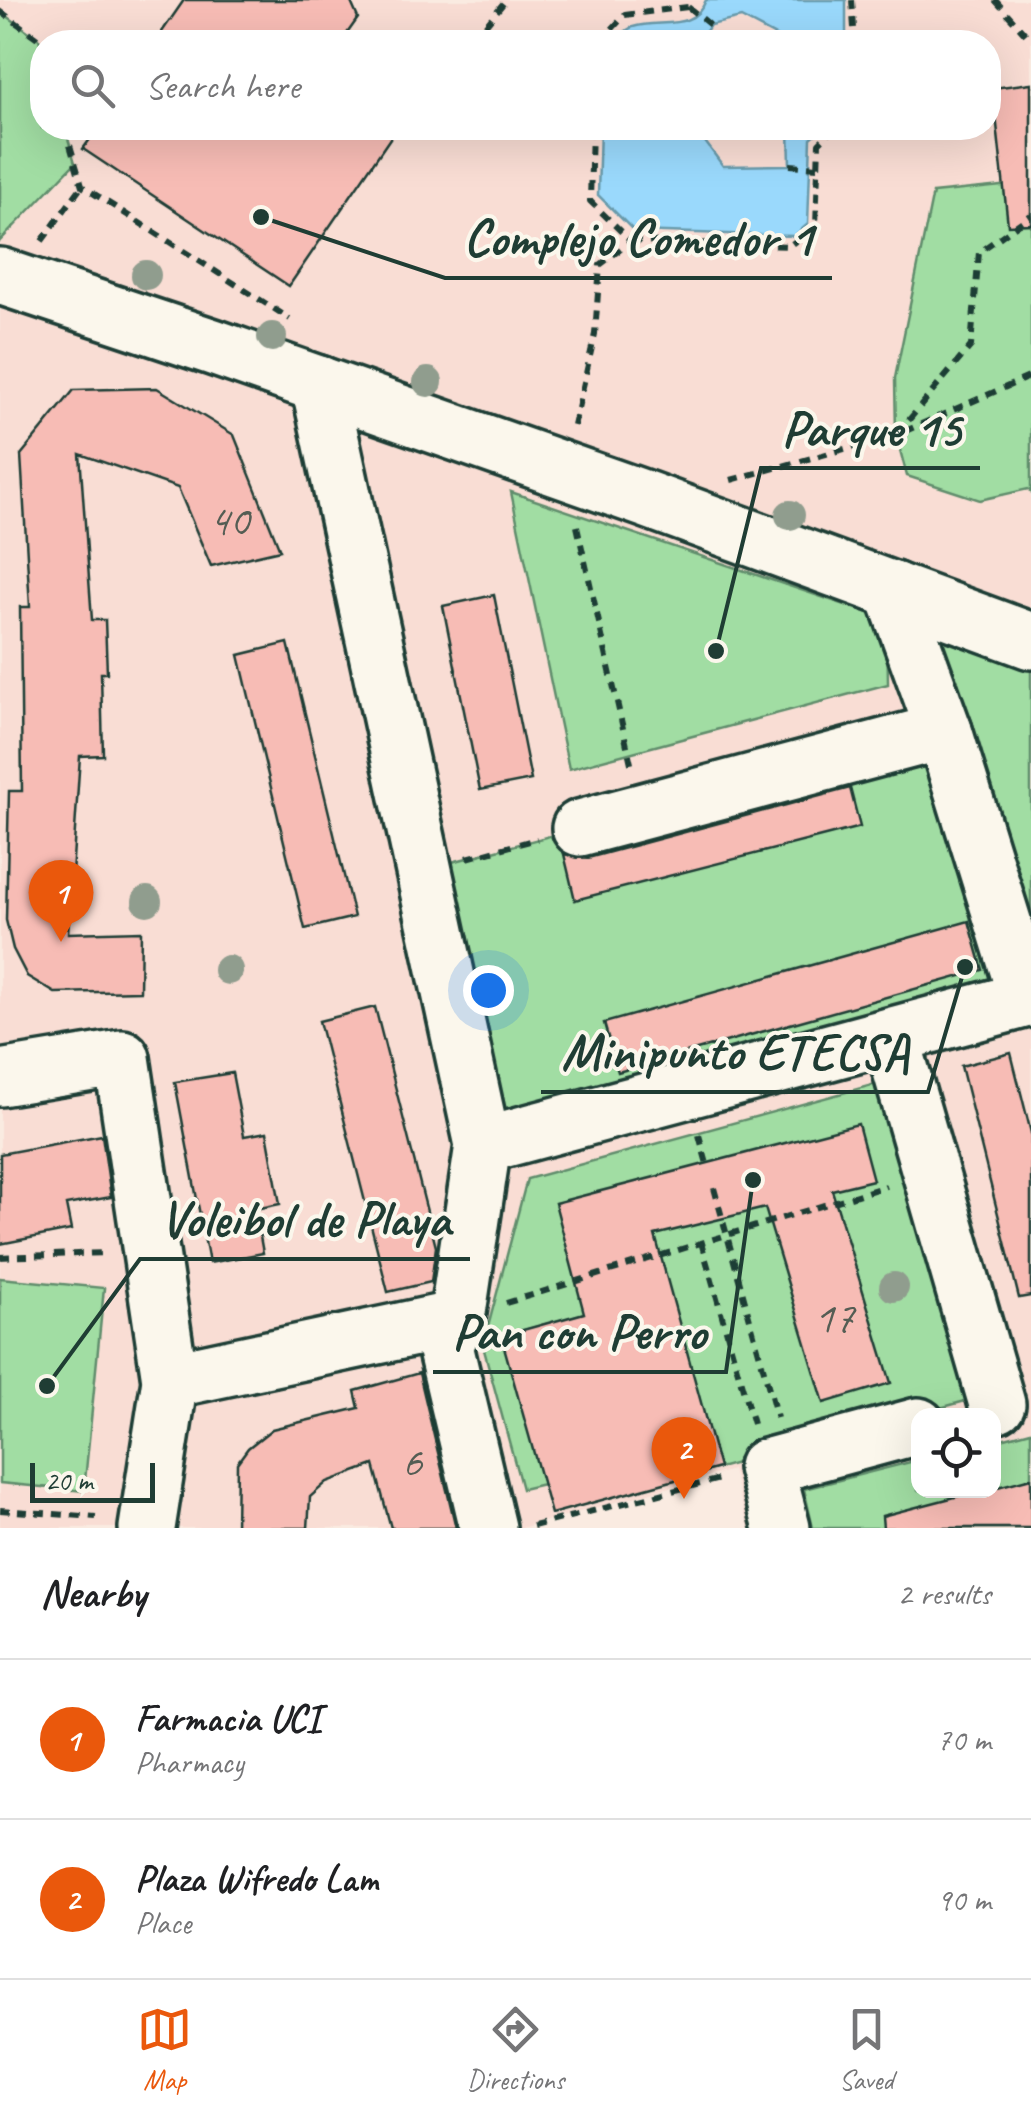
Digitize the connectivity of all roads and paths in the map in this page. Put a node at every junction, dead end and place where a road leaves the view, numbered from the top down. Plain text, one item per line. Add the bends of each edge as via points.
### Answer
1 (506, 0) edge
2 (852, 0) edge
3 (995, 0) edge
4 (689, 4) edge
5 (0, 11) edge
6 (710, 25) dead end
7 (481, 30) edge
8 (611, 30) edge
9 (853, 30) edge
10 (30, 32) edge
11 (1031, 40) edge
12 (69, 140) edge
13 (592, 140) edge
14 (823, 140) edge
15 (790, 165) dead end
16 (819, 167) junction
17 (82, 186) junction
18 (1031, 215) edge
19 (631, 241) junction
20 (10, 278) edge
21 (302, 327) dead end
22 (1031, 376) edge
23 (319, 384) junction
24 (896, 435) junction
25 (564, 471) junction
26 (717, 483) dead end
27 (893, 590) junction
28 (1031, 642) edge
29 (944, 731) junction
30 (642, 811) junction
31 (580, 828) joint
32 (422, 870) junction
33 (1029, 998) edge
34 (891, 1036) junction
35 (0, 1078) edge
36 (483, 1145) junction
37 (930, 1172) junction
38 (714, 1188) dead end
39 (727, 1235) junction
40 (702, 1242) junction
41 (150, 1251) junction
42 (0, 1258) edge
43 (457, 1318) junction
44 (170, 1380) junction
45 (995, 1406) edge
46 (911, 1428) edge
47 (778, 1464) junction
48 (0, 1510) edge
49 (122, 1522) edge
50 (488, 1528) edge
51 (526, 1528) edge
52 (782, 1528) edge

1 - 7 path
2 - 9 path
3 - 11 path
4 - 6 path
4 - 8 path via 625,15
5 - 10 path
12 - 17 path
13 - 19 path via 590,201
14 - 16 path
15 - 16 path
16 - 19 path via 816,226 790,246
17 - 20 path
17 - 21 path
18 - 24 path via 980,252 971,346
19 - 25 path via 600,264 596,334
20 - 23 street
22 - 24 path
23 - 25 street
23 - 32 street
24 - 26 path
25 - 27 street
25 - 30 path
27 - 28 street
27 - 29 street
29 - 30 street
29 - 33 street
30 - 31 street
31 - 32 path
32 - 36 street
33 - 34 street
34 - 36 street
34 - 37 street
35 - 41 street via 122,1058
36 - 43 street
37 - 39 path
37 - 45 street
38 - 39 path
39 - 40 path
39 - 47 path
40 - 43 path
40 - 47 path
41 - 42 path
41 - 44 street
43 - 44 street
43 - 50 street via 445,1346
44 - 49 street
46 - 47 street
47 - 51 path
47 - 52 street
48 - 49 path

